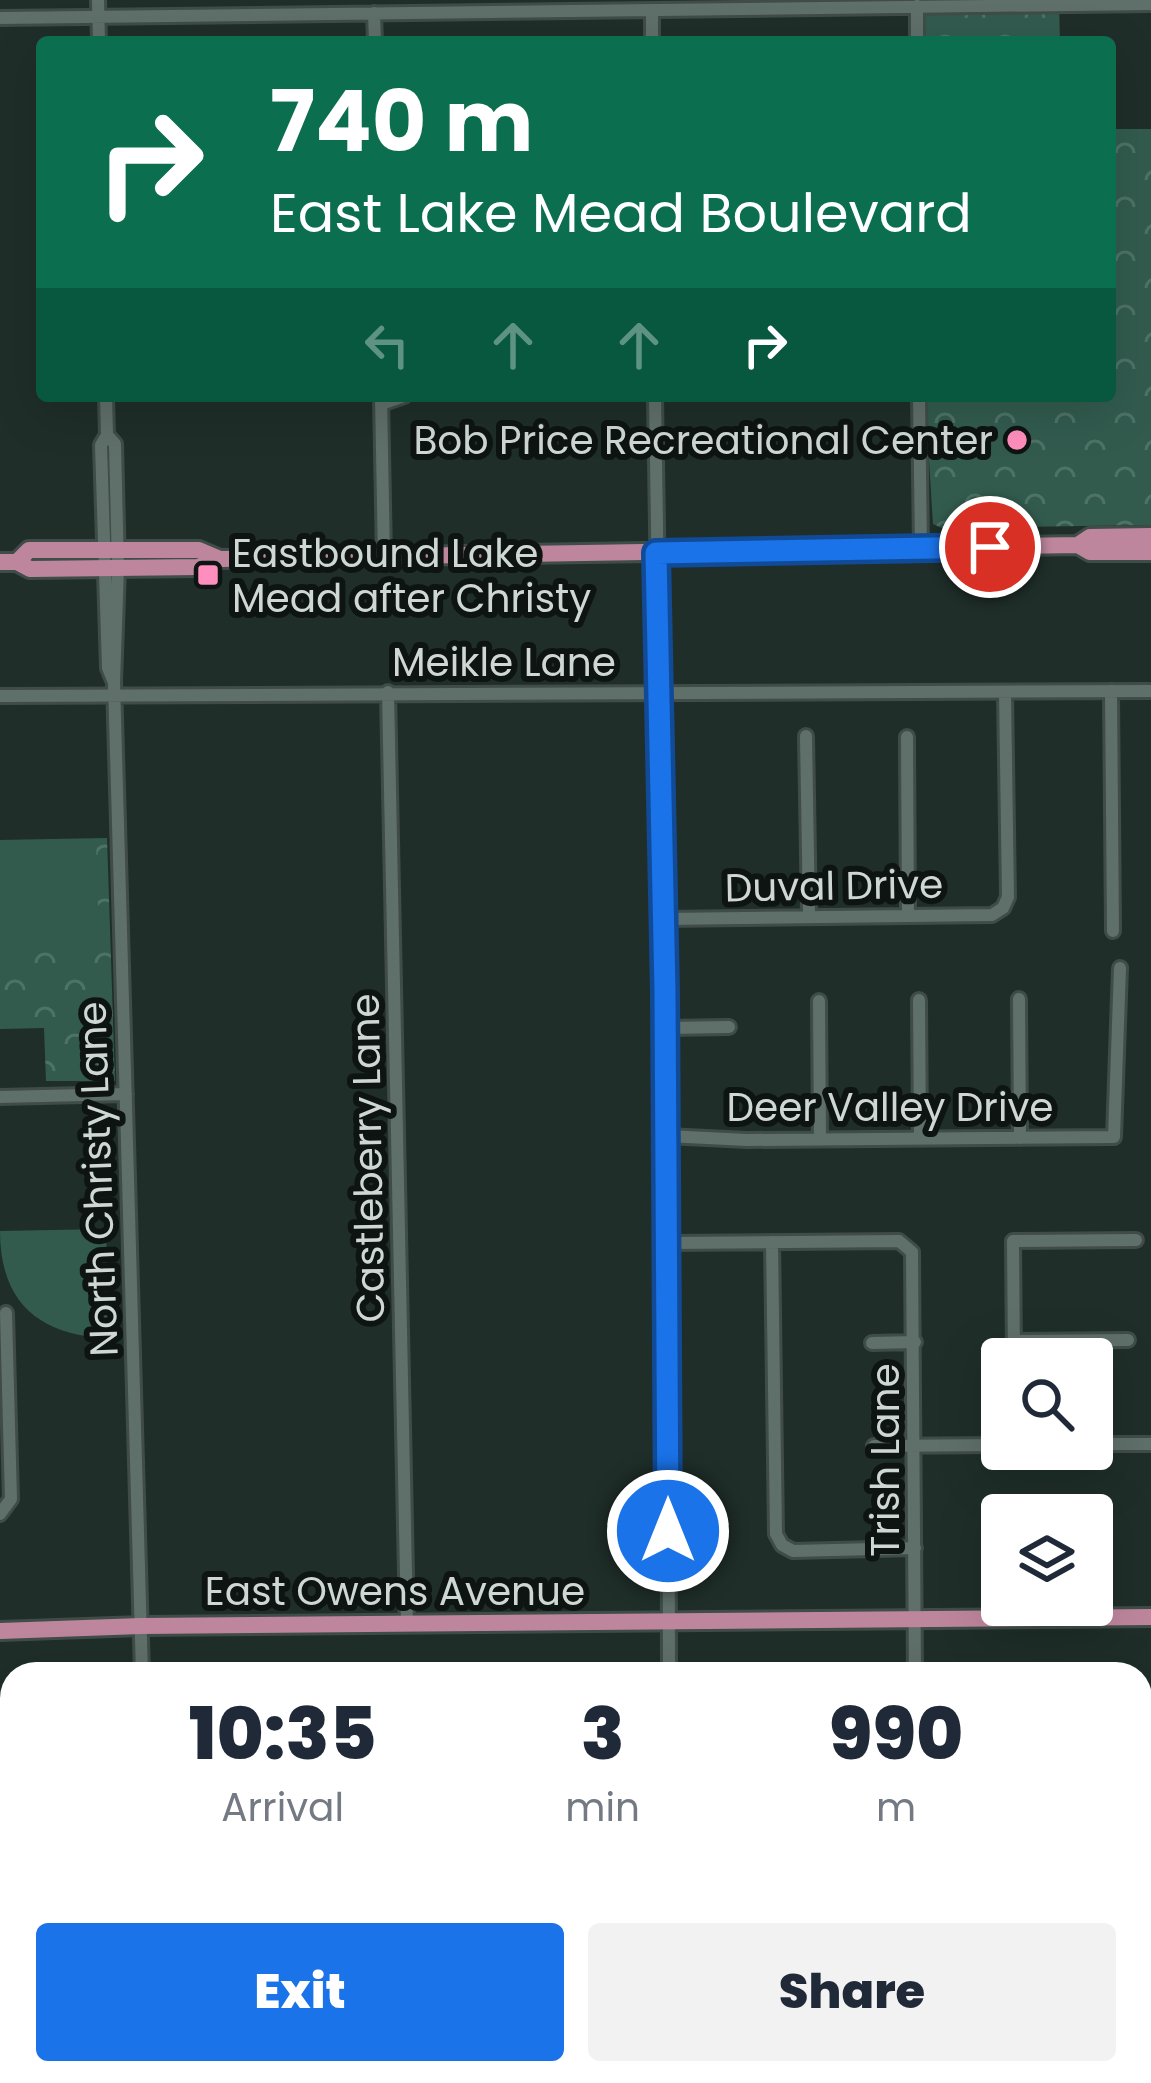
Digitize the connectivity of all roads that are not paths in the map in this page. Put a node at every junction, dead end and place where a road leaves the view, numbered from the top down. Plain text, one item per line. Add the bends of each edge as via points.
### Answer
1 (98, 0) edge
2 (205, 0) edge
3 (1068, 2) edge
4 (858, 3) edge
5 (965, 3) edge
6 (752, 4) edge
7 (1151, 4) edge
8 (630, 5) edge
9 (417, 6) edge
10 (525, 6) edge
11 (917, 6) junction
12 (310, 7) edge
13 (652, 10) junction
14 (374, 13) junction
15 (205, 15) junction
16 (98, 17) junction
17 (0, 18) edge
18 (99, 36) edge
19 (375, 36) edge
20 (652, 36) edge
21 (917, 36) edge
22 (106, 402) edge
23 (381, 402) edge
24 (655, 402) edge
25 (919, 402) edge
26 (1151, 536) edge
27 (1078, 545) junction
28 (921, 548) junction
29 (1151, 552) edge
30 (656, 553) junction
31 (384, 557) junction
32 (111, 559) junction
33 (8, 562) edge
34 (114, 689) junction
35 (1151, 691) edge
36 (388, 692) junction
37 (1005, 692) junction
38 (1111, 692) junction
39 (658, 693) junction
40 (0, 696) edge
41 (806, 736) dead end
42 (907, 737) dead end
43 (808, 915) junction
44 (908, 915) junction
45 (664, 919) junction
46 (1113, 931) dead end
47 (1120, 968) dead end
48 (1019, 999) dead end
49 (819, 1000) dead end
50 (919, 1000) dead end
51 (729, 1027) dead end
52 (665, 1028) junction
53 (126, 1094) junction
54 (0, 1097) edge
55 (667, 1136) junction
56 (920, 1138) junction
57 (1020, 1138) junction
58 (820, 1139) junction
59 (1136, 1240) dead end
60 (772, 1242) junction
61 (668, 1243) junction
62 (6, 1313) dead end
63 (1014, 1338) edge
64 (1113, 1340) edge
65 (1128, 1340) dead end
66 (872, 1342) dead end
67 (915, 1342) junction
68 (1113, 1444) edge
69 (1151, 1444) edge
70 (981, 1445) edge
71 (874, 1446) dead end
72 (915, 1446) junction
73 (3, 1513) edge
74 (915, 1548) junction
75 (1142, 1617) edge
76 (917, 1618) junction
77 (668, 1623) junction
78 (407, 1624) junction
79 (141, 1626) junction
80 (0, 1631) edge
81 (142, 1662) edge
82 (669, 1662) edge
83 (915, 1662) edge

1 - 16 street
2 - 15 street
3 - 5 street
3 - 7 street
4 - 6 street
4 - 11 street
5 - 11 street
6 - 13 street
8 - 10 street
8 - 13 street
9 - 10 street
9 - 14 street
11 - 21 street
12 - 14 street
12 - 15 street
13 - 20 street
14 - 19 street
15 - 16 street
16 - 17 street
16 - 18 street
22 - 32 street, North Christy Lane via 115,444
23 - 31 street
24 - 30 street
25 - 28 street
26 - 27 main road via 1090,537
27 - 28 main road
27 - 29 main road
28 - 30 main road
30 - 31 main road
30 - 39 street
31 - 32 main road via 220,559 198,567
32 - 33 main road via 29,550
32 - 34 street, North Christy Lane
34 - 36 street, Meikle Lane
34 - 40 street, Meikle Lane
34 - 53 street, North Christy Lane
35 - 38 street, Meikle Lane
36 - 39 street, Meikle Lane
36 - 78 street, Castleberry Lane
37 - 38 street, Meikle Lane
37 - 39 street, Meikle Lane
37 - 44 street, Duval Drive via 1008,897 992,915
38 - 46 street
39 - 45 street
41 - 43 street
42 - 44 street
43 - 44 street, Duval Drive
43 - 45 street, Duval Drive
45 - 52 street
47 - 57 street, Deer Valley Drive via 1114,1137
48 - 57 street
49 - 58 street
50 - 56 street
51 - 52 street
52 - 55 street
53 - 54 street
53 - 79 street, North Christy Lane
55 - 58 street, Deer Valley Drive
55 - 61 street
56 - 57 street, Deer Valley Drive
56 - 58 street, Deer Valley Drive
59 - 63 street via 1013,1241
60 - 61 street
60 - 67 street, Trish Lane via 908,1247
60 - 74 street via 776,1534 793,1551
61 - 77 street
62 - 73 street via 11,1499
64 - 65 street
66 - 67 street
67 - 72 street, Trish Lane
68 - 69 street
70 - 72 street
71 - 72 street
72 - 74 street, Trish Lane
74 - 76 street, Trish Lane
75 - 76 main road, East Owens Avenue
76 - 77 main road, East Owens Avenue
76 - 83 street, Trish Lane
77 - 78 main road, East Owens Avenue
77 - 82 street
78 - 79 main road, East Owens Avenue
79 - 80 main road, East Owens Avenue
79 - 81 street, North Christy Lane

